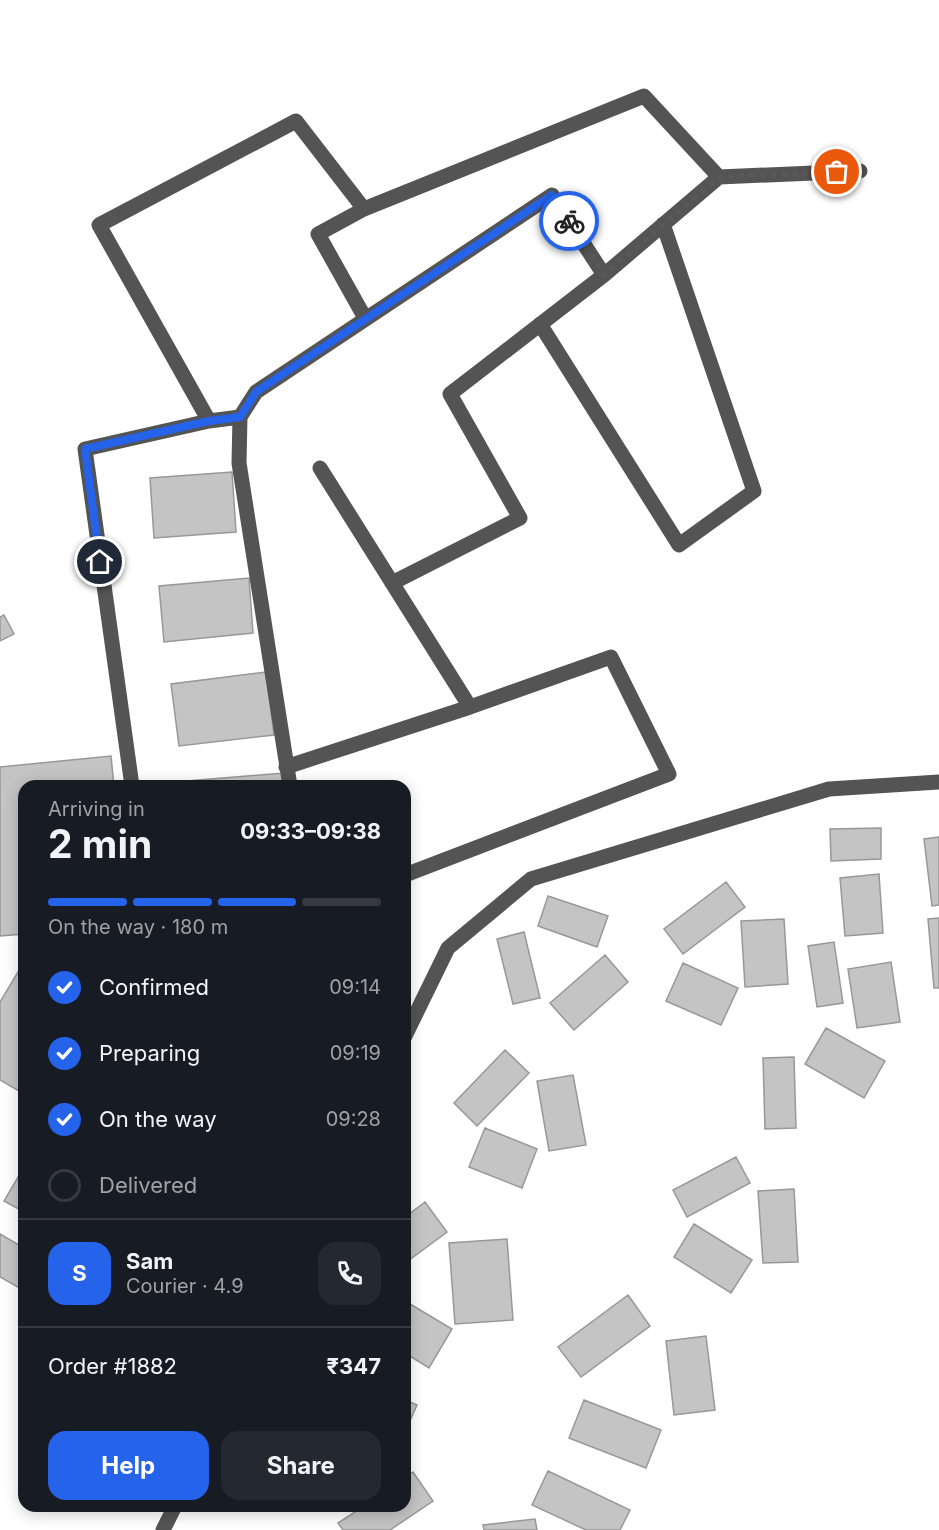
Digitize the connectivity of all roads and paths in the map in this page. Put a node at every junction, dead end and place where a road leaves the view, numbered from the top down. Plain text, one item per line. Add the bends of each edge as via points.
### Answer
1 (860, 171) dead end
2 (719, 177) junction
3 (364, 208) junction
4 (663, 224) junction
5 (604, 275) junction
6 (365, 318) junction
7 (540, 324) junction
8 (240, 417) junction
9 (209, 421) junction
10 (320, 468) dead end
11 (392, 583) junction
12 (470, 707) junction
13 (286, 767) junction
14 (131, 780) edge
15 (289, 780) edge
16 (939, 782) edge
17 (411, 873) edge
18 (411, 1024) edge
19 (172, 1512) edge
20 (163, 1530) edge

1 - 2 street
2 - 3 street via 644,96
2 - 4 street
3 - 6 street via 318,234
3 - 9 street via 296,121 99,225
4 - 5 street
4 - 7 street via 754,491 679,545
5 - 6 street via 552,195
5 - 7 street
6 - 8 street via 256,392
7 - 11 street via 450,394 520,518
8 - 9 street
8 - 13 street via 239,463
9 - 14 street via 85,449
10 - 11 street
11 - 12 street
12 - 13 street
12 - 17 street via 611,657 669,774
13 - 15 street
16 - 18 street via 829,789 531,879 448,948
19 - 20 street

